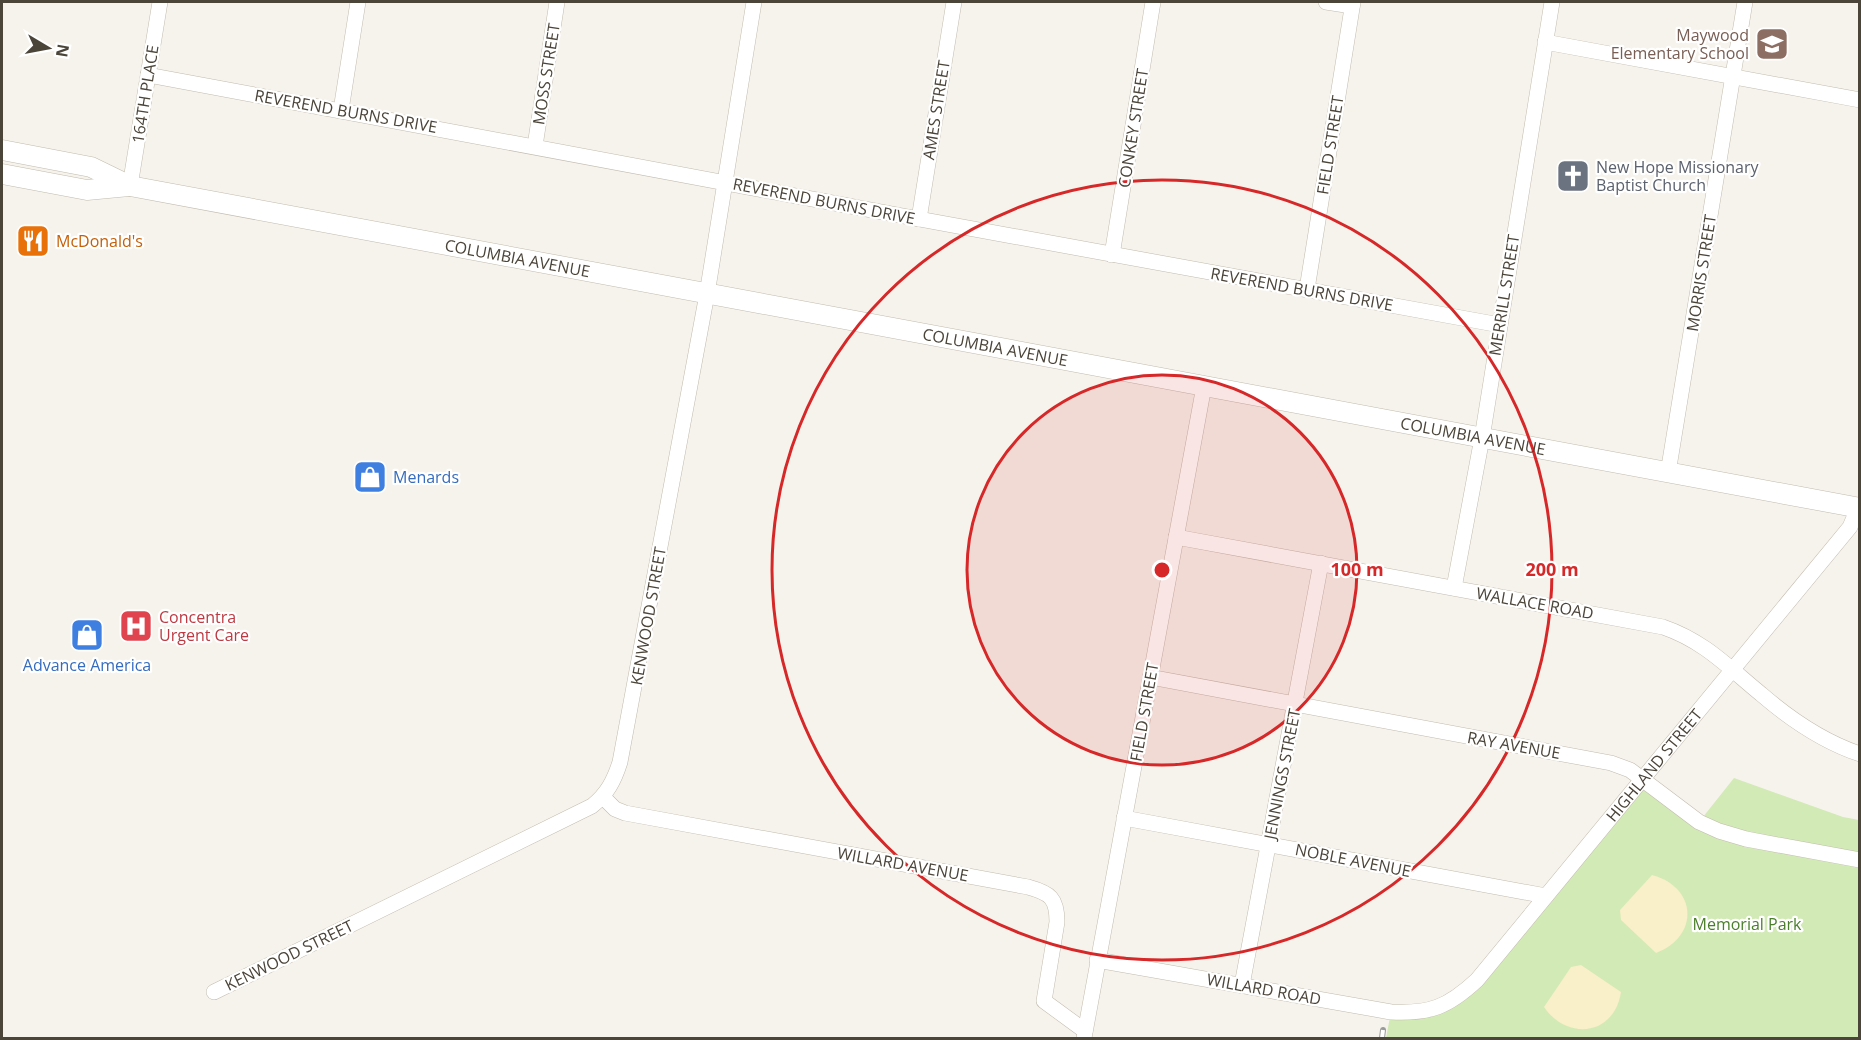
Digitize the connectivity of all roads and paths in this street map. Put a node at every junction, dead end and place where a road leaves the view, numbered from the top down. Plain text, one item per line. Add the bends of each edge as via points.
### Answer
1 (160, 2) edge
2 (358, 2) edge
3 (557, 2) edge
4 (754, 2) edge
5 (954, 2) edge
6 (1153, 2) edge
7 (1326, 2) edge
8 (1551, 2) edge
9 (1745, 2) edge
10 (1352, 4) edge
11 (1545, 42) junction
12 (148, 75) junction
13 (1733, 76) junction
14 (1860, 100) edge
15 (341, 110) junction
16 (535, 146) junction
17 (2, 150) edge
18 (2, 174) edge
19 (725, 182) junction
20 (130, 186) junction
21 (919, 219) junction
22 (1113, 255) junction
23 (1307, 289) junction
24 (707, 294) junction
25 (1500, 325) junction
26 (1204, 386) junction
27 (1482, 438) junction
28 (1668, 473) junction
29 (1859, 507) edge
30 (1176, 537) junction
31 (1321, 563) junction
32 (1454, 588) junction
33 (1733, 670) junction
34 (1150, 677) junction
35 (1295, 704) junction
36 (1860, 754) edge
37 (1642, 779) junction
38 (603, 797) junction
39 (1125, 818) junction
40 (1269, 844) junction
41 (1860, 860) edge
42 (1546, 896) junction
43 (1097, 960) junction
44 (1242, 985) junction
45 (214, 992) dead end
46 (1431, 1011) joint
47 (1084, 1035) edge

1 - 12 street, 164TH PLACE
2 - 15 street
3 - 16 street, MOSS STREET
4 - 19 street, KENWOOD STREET
5 - 21 street, AMES STREET
6 - 22 street, CONKEY STREET
7 - 10 street
8 - 11 street, MERRILL STREET
9 - 13 street, MORRIS STREET
10 - 23 street, FIELD STREET
11 - 13 street
11 - 25 street, MERRILL STREET
12 - 15 street, REVEREND BURNS DRIVE
12 - 20 street, 164TH PLACE
13 - 14 street
13 - 28 street, MORRIS STREET
15 - 16 street, REVEREND BURNS DRIVE
16 - 19 street, REVEREND BURNS DRIVE
17 - 20 street, COLUMBIA AVENUE via 91,167
18 - 20 street, COLUMBIA AVENUE via 87,190
19 - 21 street, REVEREND BURNS DRIVE
19 - 24 street, KENWOOD STREET
20 - 24 street, COLUMBIA AVENUE
21 - 22 street, REVEREND BURNS DRIVE
22 - 23 street, REVEREND BURNS DRIVE
23 - 25 street, REVEREND BURNS DRIVE
24 - 26 street, COLUMBIA AVENUE
24 - 38 street, KENWOOD STREET via 620,762
25 - 27 street, MERRILL STREET
26 - 27 street, COLUMBIA AVENUE
26 - 30 street, FIELD STREET
27 - 28 street, COLUMBIA AVENUE
27 - 32 street, MERRILL STREET
28 - 29 street, COLUMBIA AVENUE
29 - 33 street, HIGHLAND STREET via 1850,527
30 - 31 street, WALLACE ROAD
30 - 34 street, FIELD STREET
31 - 32 street, WALLACE ROAD
31 - 35 street, JENNINGS STREET
32 - 33 street, WALLACE ROAD via 1663,627 1699,643
33 - 36 street, WALLACE ROAD via 1792,718
33 - 37 street, HIGHLAND STREET
34 - 35 street, RAY AVENUE
34 - 39 street, FIELD STREET
35 - 37 street, RAY AVENUE via 1621,765
35 - 40 street, JENNINGS STREET
37 - 41 street, RAY AVENUE via 1699,822 1719,831
37 - 42 street, HIGHLAND STREET
38 - 45 street, KENWOOD STREET via 592,806
38 - 47 street, WILLARD AVENUE via 625,813 1044,892 1057,910 1044,1001
39 - 40 street, NOBLE AVENUE
39 - 43 street, FIELD STREET
40 - 42 street, NOBLE AVENUE
40 - 44 street, JENNINGS STREET
42 - 46 street, HIGHLAND STREET via 1477,980 1461,995
43 - 44 street, WILLARD ROAD
43 - 47 street, FIELD STREET
44 - 46 street, WILLARD ROAD via 1391,1012

